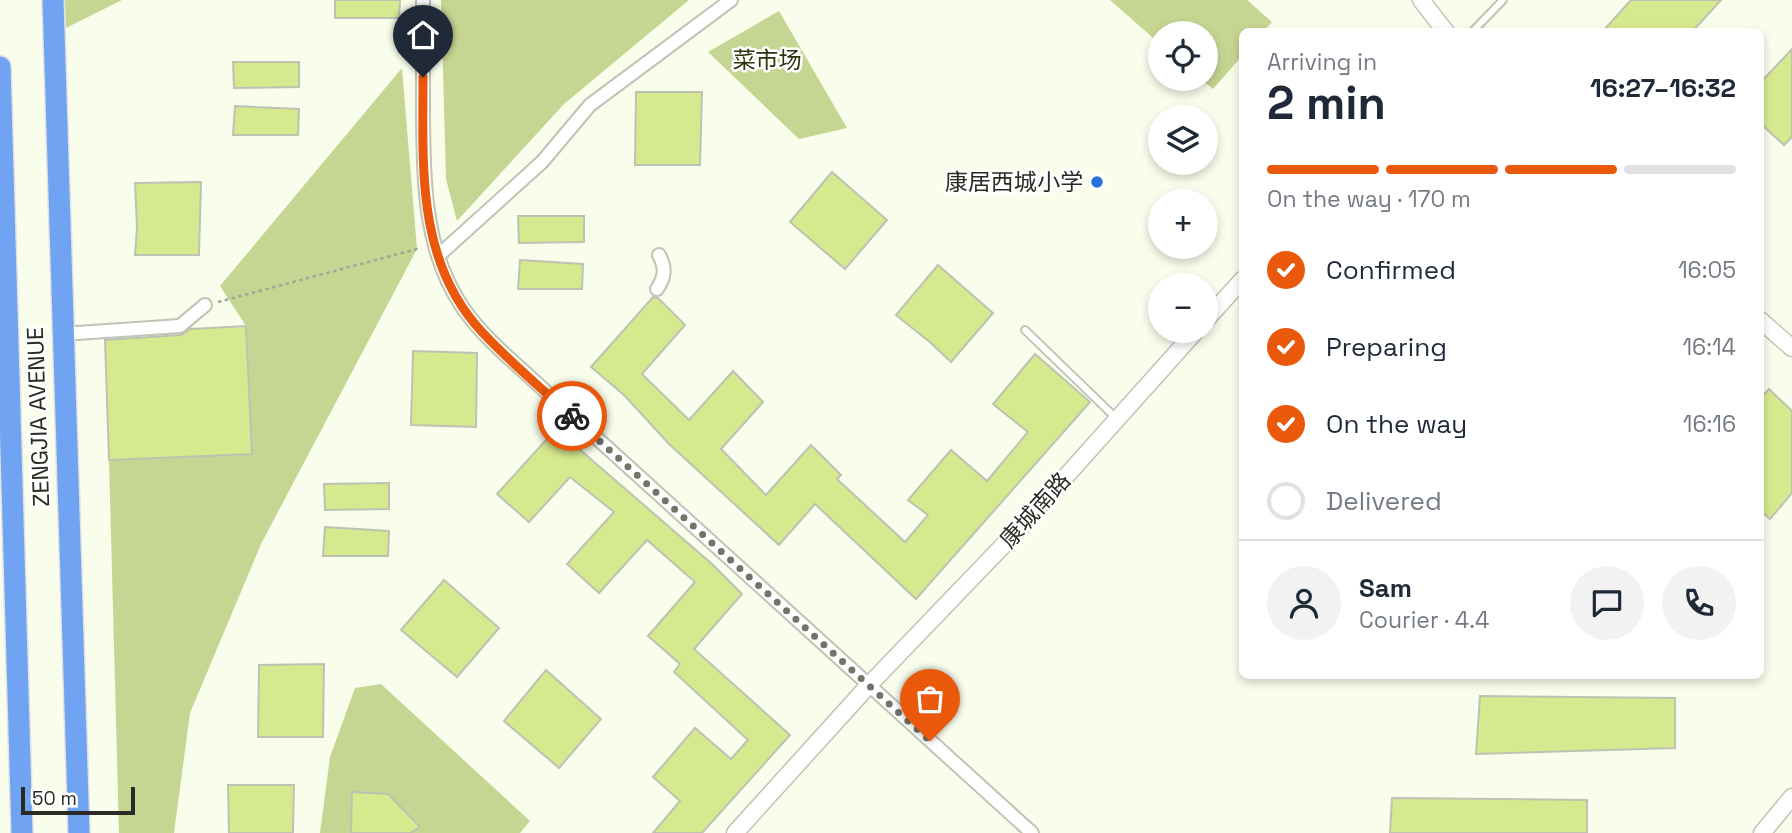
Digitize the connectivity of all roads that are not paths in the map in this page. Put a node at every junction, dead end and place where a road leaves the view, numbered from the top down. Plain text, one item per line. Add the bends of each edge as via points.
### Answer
1 (52, 0) edge
2 (423, 0) edge
3 (731, 0) edge
4 (1422, 0) edge
5 (1503, 0) edge
6 (1443, 28) edge
7 (1476, 28) edge
8 (0, 67) edge
9 (659, 255) dead end
10 (438, 256) junction
11 (1239, 283) edge
12 (657, 289) dead end
13 (205, 306) road end
14 (1218, 307) edge
15 (1764, 324) edge
16 (1025, 330) dead end
17 (62, 334) junction
18 (1185, 343) edge
19 (1792, 348) edge
20 (1116, 418) junction
21 (869, 685) junction
22 (1792, 797) edge
23 (22, 833) edge
24 (79, 833) edge
25 (735, 833) edge
26 (1032, 833) edge
27 (1762, 833) edge

1 - 17 highway, ZENGJIA AVENUE
2 - 10 street via 424,180 428,222
3 - 10 street via 590,105 542,162
4 - 6 street
5 - 7 lane
8 - 23 highway, ZENGJIA AVENUE
9 - 12 street via 664,274
10 - 21 street via 457,297 482,331
11 - 14 street
13 - 17 street via 180,326
15 - 19 street
16 - 20 lane
17 - 24 highway, ZENGJIA AVENUE
18 - 20 street, 康城南路
20 - 21 street, 康城南路 via 1017,531
21 - 25 street, 康城南路
21 - 26 street
22 - 27 street

